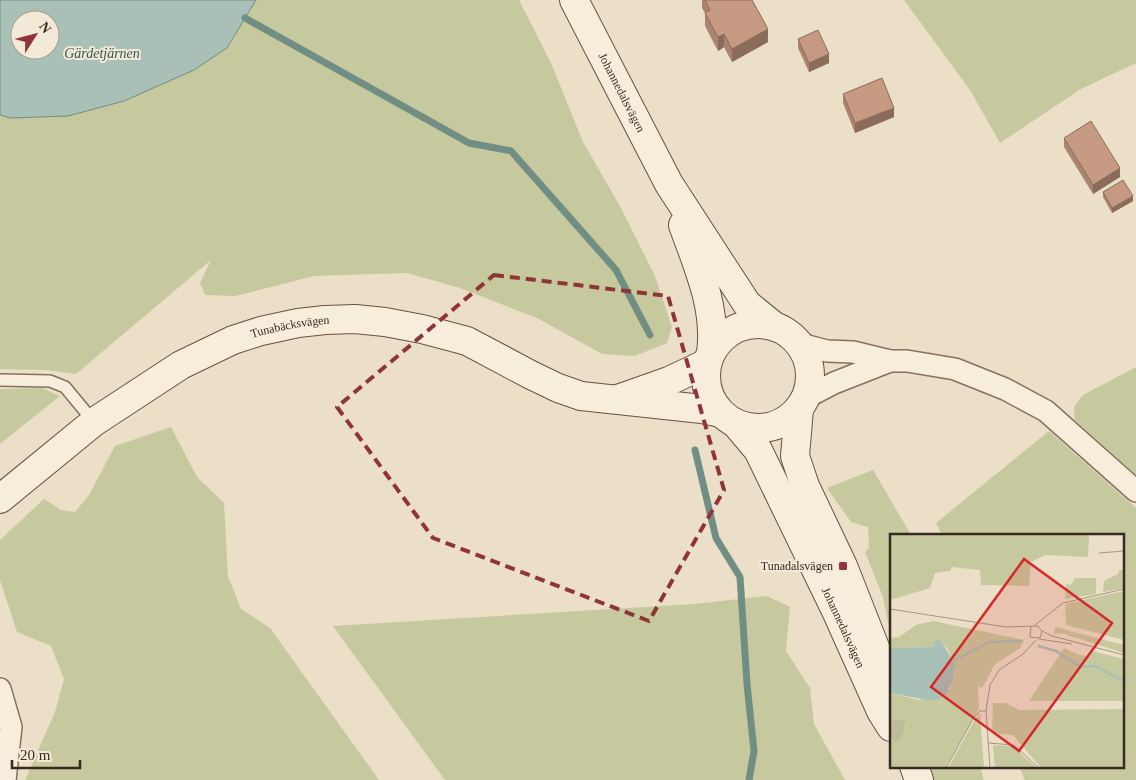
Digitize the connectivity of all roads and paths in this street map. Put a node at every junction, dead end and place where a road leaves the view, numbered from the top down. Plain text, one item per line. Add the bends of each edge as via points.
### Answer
1 (574, 0) edge
2 (669, 184) junction
3 (774, 326) junction
4 (800, 344) junction
5 (709, 358) junction
6 (890, 361) junction
7 (0, 380) edge
8 (617, 400) junction
9 (803, 403) junction
10 (728, 419) junction
11 (94, 422) junction
12 (1136, 491) edge
13 (0, 499) edge
14 (890, 685) edge
15 (0, 688) edge
16 (890, 726) edge
17 (4, 780) edge

1 - 2 main road, Johannedalsvägen
2 - 3 main road, Johannedalsvägen via 746,304
2 - 5 main road, Johannedalsvägen via 708,295 712,317
3 - 4 main road
3 - 5 main road via 760,324 736,328 721,339
4 - 6 street
4 - 9 main road via 811,375
5 - 8 main road, Tunabäcksvägen via 669,381
5 - 10 main road via 706,383 710,396
6 - 9 street via 834,382
6 - 12 street via 955,369 1046,411
7 - 11 lane via 50,380 65,387
8 - 10 main road, Tunabäcksvägen
8 - 11 main road, Tunabäcksvägen via 581,396 558,388 467,341 449,336 385,322 325,320 261,331 214,348 181,364
9 - 10 main road via 787,420 768,428 746,428
9 - 14 main road, Johannedalsvägen via 795,456
10 - 16 main road, Johannedalsvägen via 758,450
11 - 13 main road, Tunabäcksvägen
15 - 17 street via 11,727

